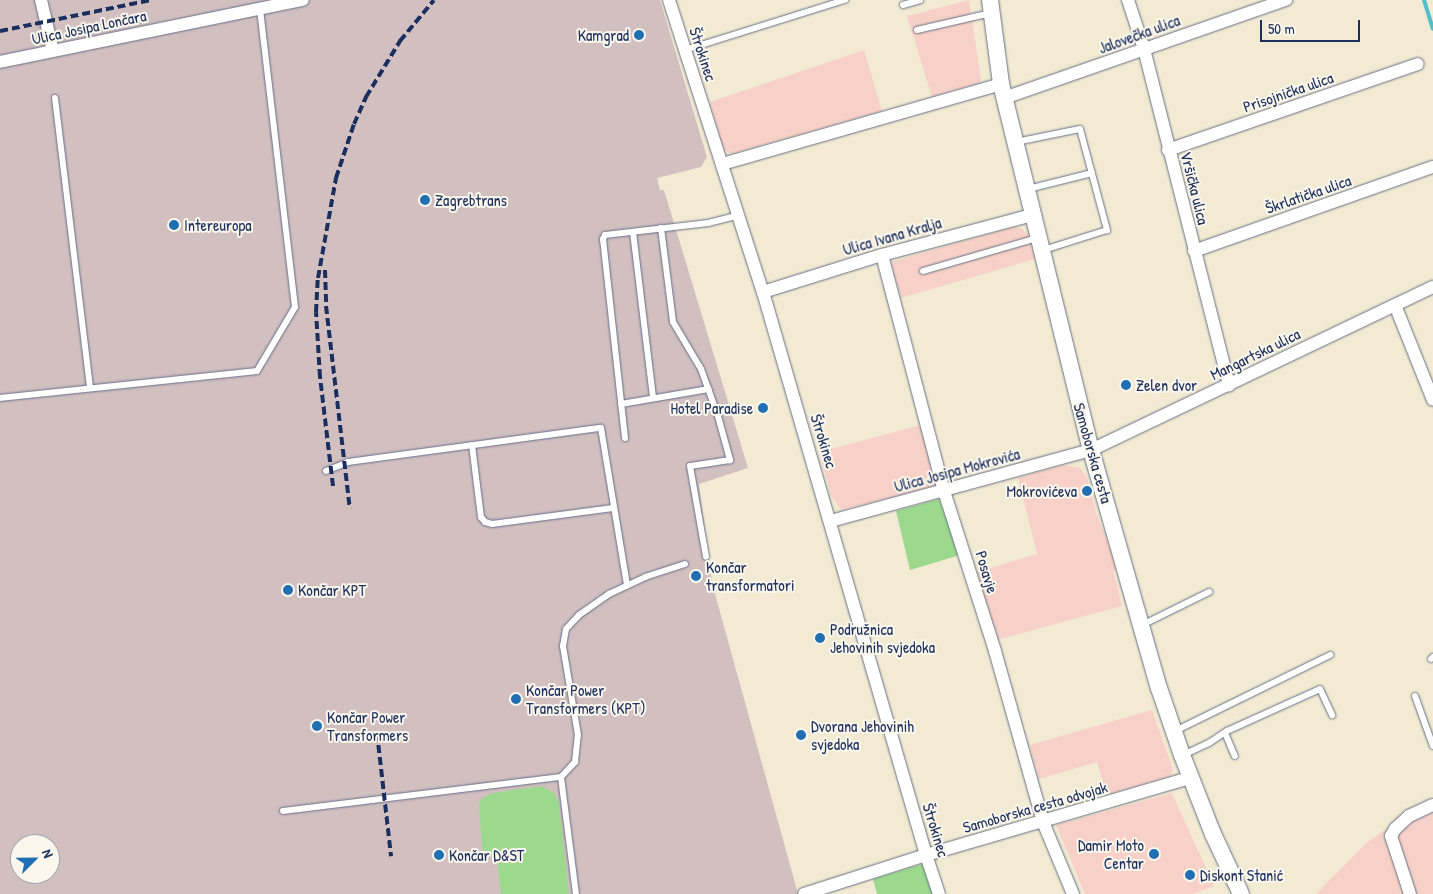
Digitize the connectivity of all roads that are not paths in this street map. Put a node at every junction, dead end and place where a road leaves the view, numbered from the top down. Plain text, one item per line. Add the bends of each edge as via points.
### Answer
1 (42, 0) edge
2 (303, 0) edge
3 (669, 0) edge
4 (845, 0) edge
5 (920, 0) edge
6 (1128, 0) edge
7 (1286, 0) edge
8 (903, 5) dead end
9 (991, 6) edge
10 (260, 9) junction
11 (917, 30) dead end
12 (1144, 49) junction
13 (685, 50) junction
14 (52, 51) junction
15 (0, 62) edge
16 (1418, 64) dead end
17 (1002, 91) junction
18 (55, 98) dead end
19 (1014, 142) junction
20 (1168, 150) junction
21 (722, 164) junction
22 (1433, 167) edge
23 (1092, 173) junction
24 (1026, 190) junction
25 (1032, 215) junction
26 (739, 216) junction
27 (662, 228) junction
28 (632, 232) junction
29 (1039, 244) junction
30 (1194, 251) junction
31 (882, 255) junction
32 (923, 271) dead end
33 (1433, 287) edge
34 (763, 292) junction
35 (1395, 305) junction
36 (1229, 385) junction
37 (90, 388) junction
38 (709, 389) junction
39 (0, 398) edge
40 (653, 398) junction
41 (1433, 400) edge
42 (621, 404) junction
43 (625, 438) dead end
44 (472, 445) junction
45 (1091, 450) junction
46 (326, 470) dead end
47 (944, 491) junction
48 (614, 508) junction
49 (831, 521) junction
50 (706, 557) dead end
51 (685, 564) dead end
52 (628, 585) junction
53 (1209, 592) dead end
54 (1142, 625) junction
55 (1330, 655) dead end
56 (1414, 696) dead end
57 (1332, 714) dead end
58 (1174, 731) junction
59 (1225, 733) junction
60 (1433, 746) edge
61 (1182, 755) junction
62 (1235, 756) dead end
63 (561, 777) junction
64 (1190, 778) junction
65 (1433, 805) edge
66 (283, 811) dead end
67 (1043, 822) junction
68 (926, 855) junction
69 (804, 893) edge
70 (576, 894) edge
71 (939, 894) edge
72 (1074, 894) edge
73 (1241, 894) edge
74 (1410, 894) edge

1 - 14 street
2 - 10 street, Ulica Josipa Lončara
3 - 13 street, Štrokinec
4 - 13 lane
5 - 8 lane
6 - 12 street, Vršička ulica
7 - 12 street, Jalovečka ulica
9 - 11 lane
9 - 17 street, Samoborska cesta
10 - 14 street, Ulica Josipa Lončara
10 - 37 lane via 295,307 257,371
12 - 17 street, Jalovečka ulica
12 - 20 street, Vršička ulica
13 - 21 street, Štrokinec
14 - 15 street, Ulica Josipa Lončara
16 - 20 street, Prisojnička ulica
17 - 19 street, Samoborska cesta
17 - 21 street, Jalovečka ulica
18 - 37 lane
19 - 23 lane via 1080,129
19 - 24 street, Samoborska cesta
20 - 30 street, Vršička ulica
21 - 26 street, Štrokinec
22 - 30 street, Škrlatička ulica
23 - 24 lane
23 - 29 lane via 1107,230
24 - 25 street, Samoborska cesta
25 - 29 street, Samoborska cesta
25 - 31 street, Ulica Ivana Kralja
26 - 27 lane
26 - 34 street, Štrokinec
27 - 28 lane
27 - 38 lane via 673,322
28 - 40 lane
28 - 42 lane via 605,235 603,239
29 - 32 lane
29 - 45 street, Samoborska cesta
30 - 36 street, Vršička ulica
31 - 34 street, Ulica Ivana Kralja
31 - 47 street, Posavje
33 - 35 street, Mangartska ulica
34 - 49 street, Štrokinec
35 - 36 street, Mangartska ulica
35 - 41 street
36 - 45 street, Mangartska ulica
37 - 39 lane
38 - 40 lane
38 - 50 lane via 730,460 690,466
40 - 42 lane
42 - 43 lane
44 - 46 lane via 348,462
44 - 48 lane via 481,517 485,522 492,524
44 - 48 lane via 601,428
45 - 47 street, Ulica Josipa Mokrovića
45 - 54 street, Samoborska cesta
47 - 49 street, Ulica Josipa Mokrovića
47 - 67 street, Posavje via 995,651
48 - 52 lane
49 - 68 street, Štrokinec
51 - 52 lane
52 - 63 lane via 579,615 566,629 562,646 578,735 575,762
53 - 54 lane
54 - 58 street, Samoborska cesta
55 - 58 lane
56 - 60 lane
57 - 59 lane via 1320,689
58 - 61 street, Samoborska cesta
59 - 61 lane
59 - 62 lane
61 - 64 street, Samoborska cesta
63 - 66 lane
63 - 70 lane
64 - 67 street, Samoborska cesta odvojak
64 - 73 street, Samoborska cesta
65 - 74 street via 1409,816 1391,836
67 - 68 street, Samoborska cesta odvojak
67 - 72 street, Posavje
68 - 69 street, Samoborska cesta odvojak
68 - 71 street, Štrokinec

